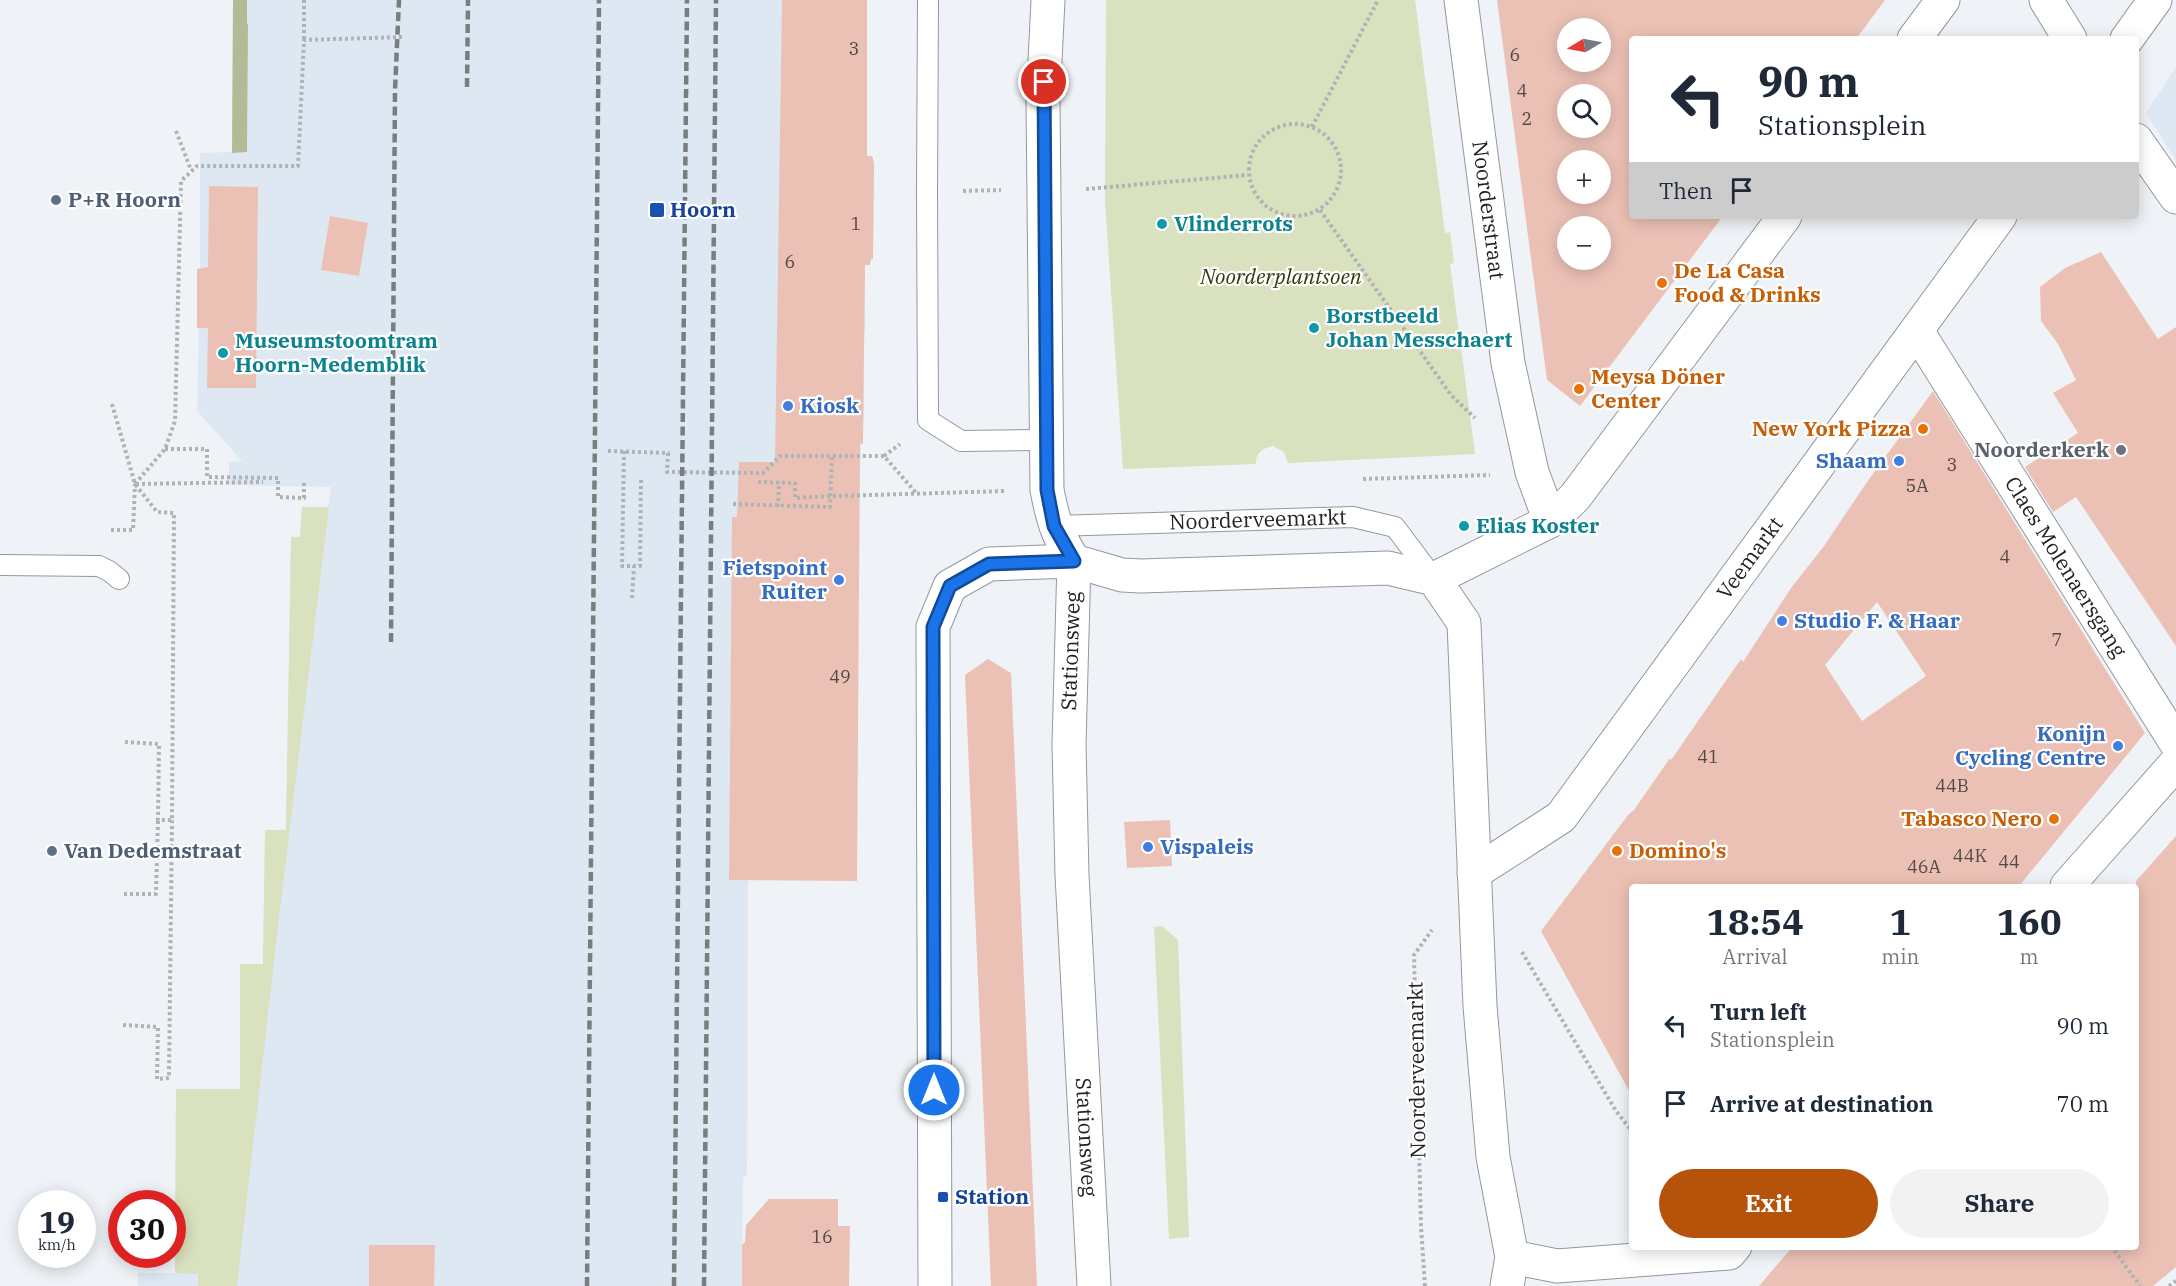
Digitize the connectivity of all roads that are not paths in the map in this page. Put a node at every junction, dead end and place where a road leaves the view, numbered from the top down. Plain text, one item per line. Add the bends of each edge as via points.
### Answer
1 (928, 0) edge
2 (1048, 0) edge
3 (1461, 0) edge
4 (1943, 0) edge
5 (2046, 0) edge
6 (2155, 0) edge
7 (1916, 36) edge
8 (2068, 36) edge
9 (2129, 36) edge
10 (2139, 144) edge
11 (2176, 197) edge
12 (1783, 219) edge
13 (1998, 219) edge
14 (1917, 331) junction
15 (1046, 440) junction
16 (1550, 521) junction
17 (1054, 526) junction
18 (1074, 561) junction
19 (0, 565) edge
20 (119, 579) dead end
21 (1434, 579) junction
22 (2176, 743) edge
23 (2176, 763) edge
24 (1474, 873) junction
25 (2069, 884) edge
26 (1732, 1250) edge
27 (1509, 1271) edge
28 (935, 1286) edge
29 (1094, 1286) edge
30 (1531, 1286) edge

1 - 15 lane via 928,420 961,441
2 - 15 street via 1043,102
3 - 16 street, Noorderstraat via 1508,363 1532,472
4 - 7 street
5 - 8 street
6 - 9 street
10 - 11 street
12 - 16 street via 1575,497
13 - 14 street, Veemarkt
14 - 22 street, Claes Molenaersgang
14 - 24 street, Veemarkt via 1562,817
15 - 17 street via 1047,490
16 - 21 street
17 - 18 street
17 - 21 lane, Noorderveemarkt via 1353,517 1395,527
18 - 21 street via 1122,576 1388,568
18 - 28 street, Stationsweg via 989,564 950,586 933,627
18 - 29 street, Stationsweg via 1069,744 1072,863
19 - 20 lane via 99,566
21 - 24 street, Noorderveemarkt via 1464,623
23 - 25 street
24 - 27 street, Noorderveemarkt via 1493,1157
26 - 27 street
27 - 30 street, Noorderveemarkt

